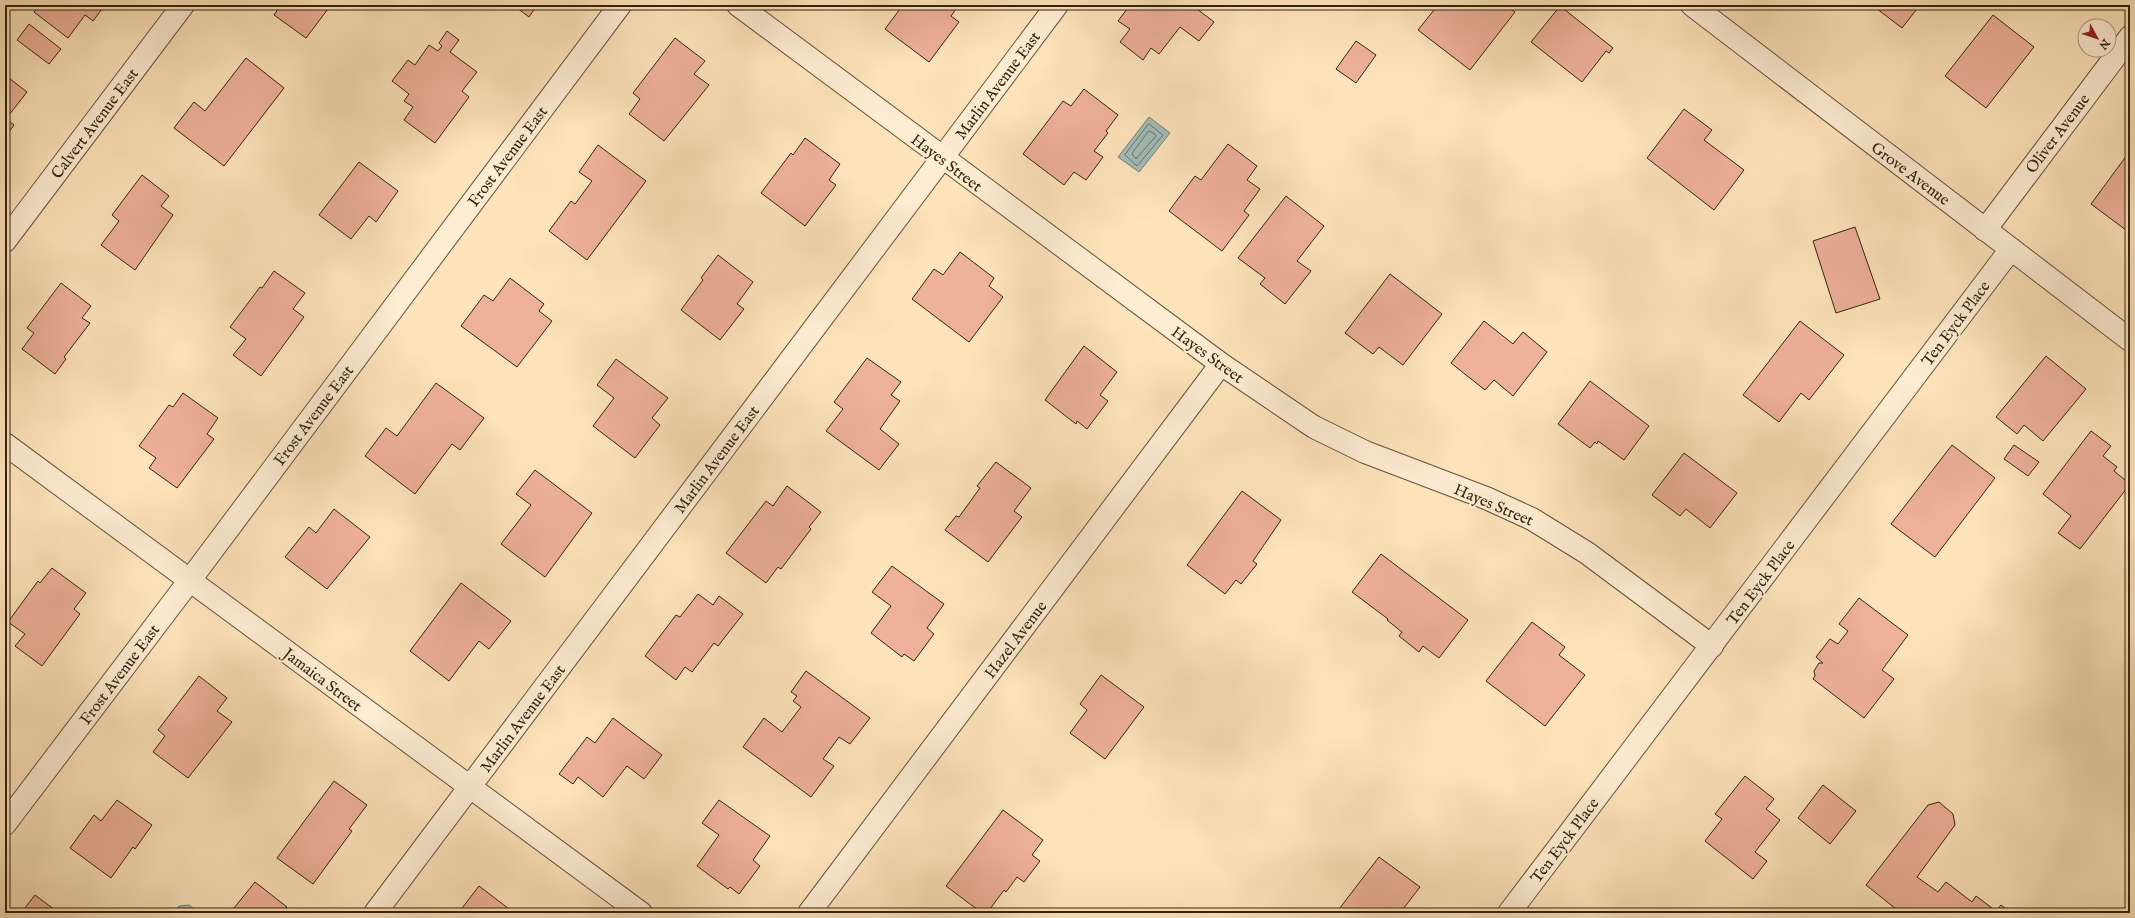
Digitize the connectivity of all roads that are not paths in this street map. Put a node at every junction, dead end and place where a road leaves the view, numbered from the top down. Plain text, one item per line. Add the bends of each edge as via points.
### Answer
1 (183, 5) edge
2 (620, 5) edge
3 (738, 5) edge
4 (1057, 5) edge
5 (1704, 9) edge
6 (2130, 37) edge
7 (943, 159) junction
8 (1985, 230) junction
9 (5, 241) edge
10 (2011, 249) junction
11 (2130, 340) edge
12 (1221, 364) junction
13 (5, 444) edge
14 (190, 580) junction
15 (1712, 646) junction
16 (469, 788) junction
17 (5, 824) edge
18 (375, 913) edge
19 (641, 913) edge
20 (809, 913) edge
21 (1509, 913) edge

1 - 9 street, Calvert Avenue East
2 - 14 street, Frost Avenue East
3 - 7 street, Hayes Street
4 - 7 street, Marlin Avenue East
5 - 8 street, Grove Avenue
6 - 8 street, Oliver Avenue
7 - 12 street, Hayes Street
7 - 16 street, Marlin Avenue East
8 - 10 street, Grove Avenue
10 - 11 street, Grove Avenue
10 - 15 street, Ten Eyck Place
12 - 15 street, Hayes Street via 1314,427 1365,452 1486,498 1532,519 1587,552
12 - 20 street, Hazel Avenue
13 - 14 street, Jamaica Street
14 - 16 street, Jamaica Street
14 - 17 street, Frost Avenue East
15 - 21 street, Ten Eyck Place
16 - 18 street, Marlin Avenue East
16 - 19 street, Jamaica Street

